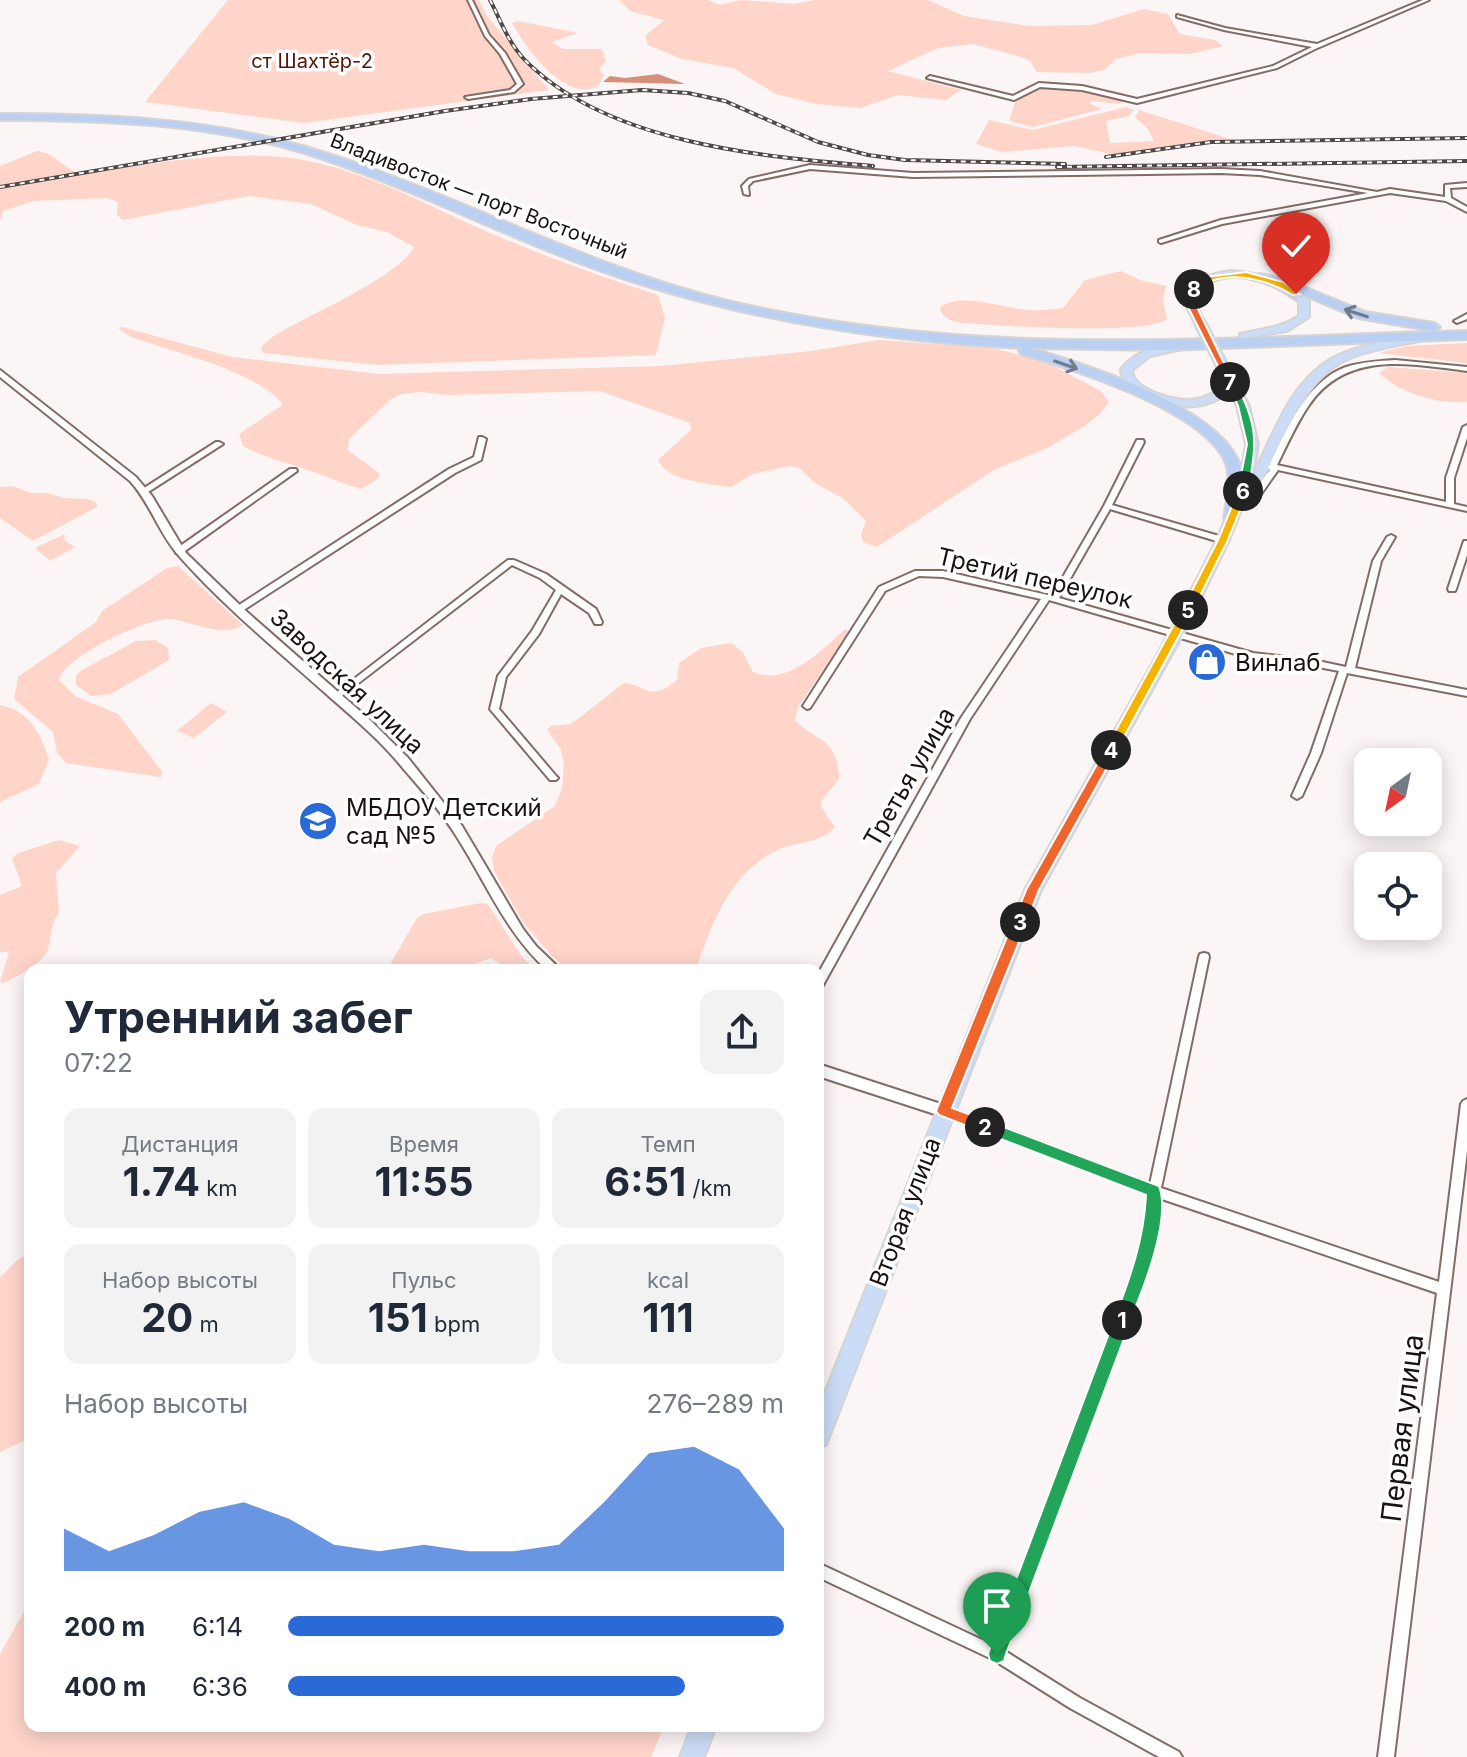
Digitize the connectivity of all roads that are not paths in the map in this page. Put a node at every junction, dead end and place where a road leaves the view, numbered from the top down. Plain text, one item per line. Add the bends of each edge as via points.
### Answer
1 (470, 0) edge
2 (1427, 0) edge
3 (1179, 16) dead end
4 (1317, 46) junction
5 (930, 78) dead end
6 (468, 97) dead end
7 (0, 115) edge
8 (1467, 185) edge
9 (1376, 193) junction
10 (747, 194) dead end
11 (1448, 199) junction
12 (1467, 210) edge
13 (1161, 241) dead end
14 (1260, 277) junction
15 (1467, 316) edge
16 (1463, 329) edge
17 (1244, 336) junction
18 (1424, 337) junction
19 (991, 343) junction
20 (1187, 345) junction
21 (1467, 369) edge
22 (0, 373) edge
23 (1230, 380) junction
24 (1467, 427) edge
25 (482, 439) dead end
26 (1140, 442) dead end
27 (219, 444) dead end
28 (1272, 468) junction
29 (293, 471) dead end
30 (145, 490) junction
31 (1108, 506) junction
32 (1450, 506) junction
33 (1467, 509) edge
34 (1236, 512) junction
35 (1391, 537) dead end
36 (1223, 540) junction
37 (1467, 543) edge
38 (179, 551) junction
39 (560, 589) junction
40 (1452, 589) dead end
41 (1050, 599) junction
42 (239, 609) junction
43 (598, 622) dead end
44 (1176, 634) junction
45 (1347, 669) junction
46 (1467, 693) edge
47 (336, 696) junction
48 (807, 706) dead end
49 (553, 778) dead end
50 (1297, 796) dead end
51 (1204, 957) dead end
52 (548, 964) edge
53 (824, 973) edge
54 (824, 1072) edge
55 (1467, 1104) edge
56 (944, 1111) junction
57 (1154, 1191) junction
58 (1443, 1289) junction
59 (824, 1421) edge
60 (824, 1573) edge
61 (997, 1654) junction
62 (702, 1732) edge
63 (692, 1757) edge
64 (1174, 1757) edge
65 (1386, 1757) edge

1 - 6 street via 520,84 512,91
2 - 4 street
3 - 4 street
4 - 5 street via 1275,67 1137,101 1039,85 1014,98
7 - 17 highway, Владивосток — порт Восточный via 70,111 165,118 311,144 606,262 781,307 986,335
7 - 19 highway, Владивосток — порт Восточный via 152,122 296,147 573,258 680,292 833,324
8 - 11 street via 1447,186
9 - 10 street via 1221,171 913,175 810,167 751,180 745,186
9 - 11 street via 1401,191
9 - 13 street via 1221,222
11 - 12 street
16 -> 14 highway via 1362,315
14 - 17 main road via 1296,294 1307,308 1297,323
14 - 23 main road, bridge via 1229,275 1199,283 1190,300
15 - 16 street
16 - 17 highway, Владивосток — порт Восточный
16 - 18 highway, Владивосток — порт Восточный
18 - 20 highway, Владивосток — порт Восточный
18 - 34 main road via 1355,353 1324,368 1307,385
19 - 20 highway, Владивосток — порт Восточный
19 -> 34 highway via 1082,370 1194,421 1230,457
20 - 23 main road via 1136,358 1128,365 1132,382 1156,398 1195,403 1225,391
21 - 28 street via 1371,360 1346,370 1306,401
22 - 30 street, Заводская улица
23 - 34 main road via 1252,444
24 - 32 street via 1450,478
25 - 42 street via 478,458
26 - 31 street, Третья улица
27 - 30 street
28 - 32 street
28 - 34 street via 1251,502
29 - 38 street
30 - 38 street, Заводская улица
31 - 36 street
31 - 41 street, Третья улица
32 - 33 street
34 - 36 main road, Вторая улица
35 - 45 street via 1377,561
36 - 44 main road, Вторая улица
37 - 40 street
38 - 42 street, Заводская улица
39 - 43 street via 593,611
39 - 47 street via 511,562
39 - 49 street via 502,676 494,709
41 - 44 street, Третий переулок
41 - 48 street, Третий переулок via 943,574 918,573 896,581 882,589
41 - 53 street, Третья улица via 966,718
42 - 47 street, Заводская улица
44 - 45 street, Третий переулок via 1253,656
44 - 56 main road, Вторая улица via 1033,890
45 - 46 street, Третий переулок
45 - 50 street
47 - 52 street, Заводская улица via 394,750 444,809 519,932
51 - 57 street
54 - 56 street
55 - 58 street, Первая улица
56 - 57 street
56 - 59 main road, Вторая улица
57 - 58 street
57 - 61 street via 1141,1269
58 - 65 street, Первая улица
60 - 61 street
61 - 64 street
62 - 63 main road

